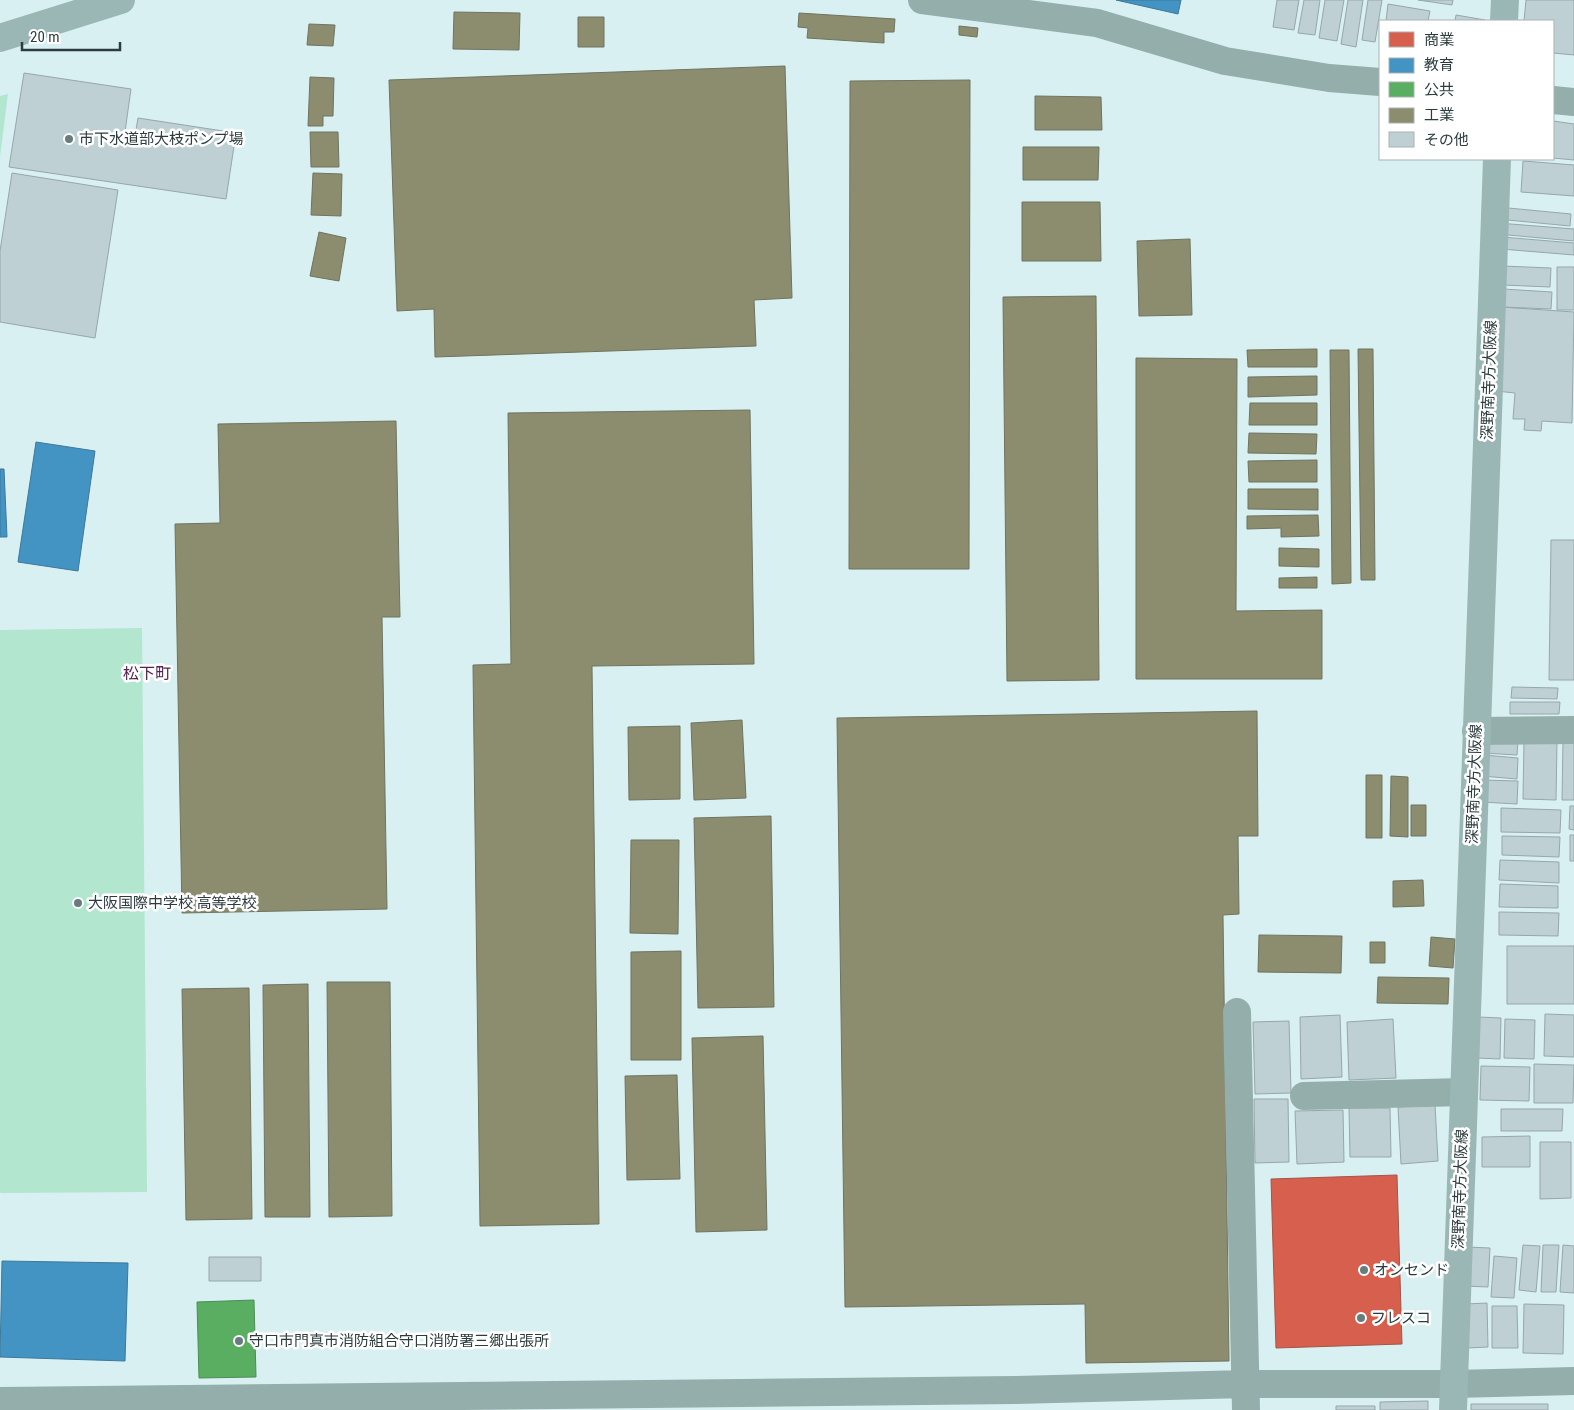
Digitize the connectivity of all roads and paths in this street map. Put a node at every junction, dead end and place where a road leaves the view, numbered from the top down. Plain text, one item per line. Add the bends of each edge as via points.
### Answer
1 (121, 0) edge
2 (922, 0) edge
3 (1505, 0) edge
4 (973, 3) edge
5 (1504, 20) edge
6 (0, 38) edge
7 (1379, 82) edge
8 (1554, 100) edge
9 (1574, 102) edge
10 (1497, 160) edge
11 (1574, 730) edge
12 (1476, 731) junction
13 (1237, 1012) dead end
14 (1464, 1092) junction
15 (1304, 1096) dead end
16 (1574, 1380) edge
17 (1245, 1397) edge
18 (1453, 1397) edge
19 (0, 1401) edge
20 (432, 1403) edge
21 (1015, 1403) edge
22 (56, 1405) edge

1 - 6 main road
2 - 4 street
3 - 5 main road
4 - 7 street via 1097,23 1225,61 1329,78
8 - 9 street
10 - 12 main road, 深野南寺方大阪線
11 - 12 street
12 - 14 main road, 深野南寺方大阪線
13 - 17 street
14 - 15 street
14 - 18 main road, 深野南寺方大阪線
16 - 18 street
17 - 18 street
17 - 21 street
19 - 22 street
20 - 21 street
20 - 22 street

